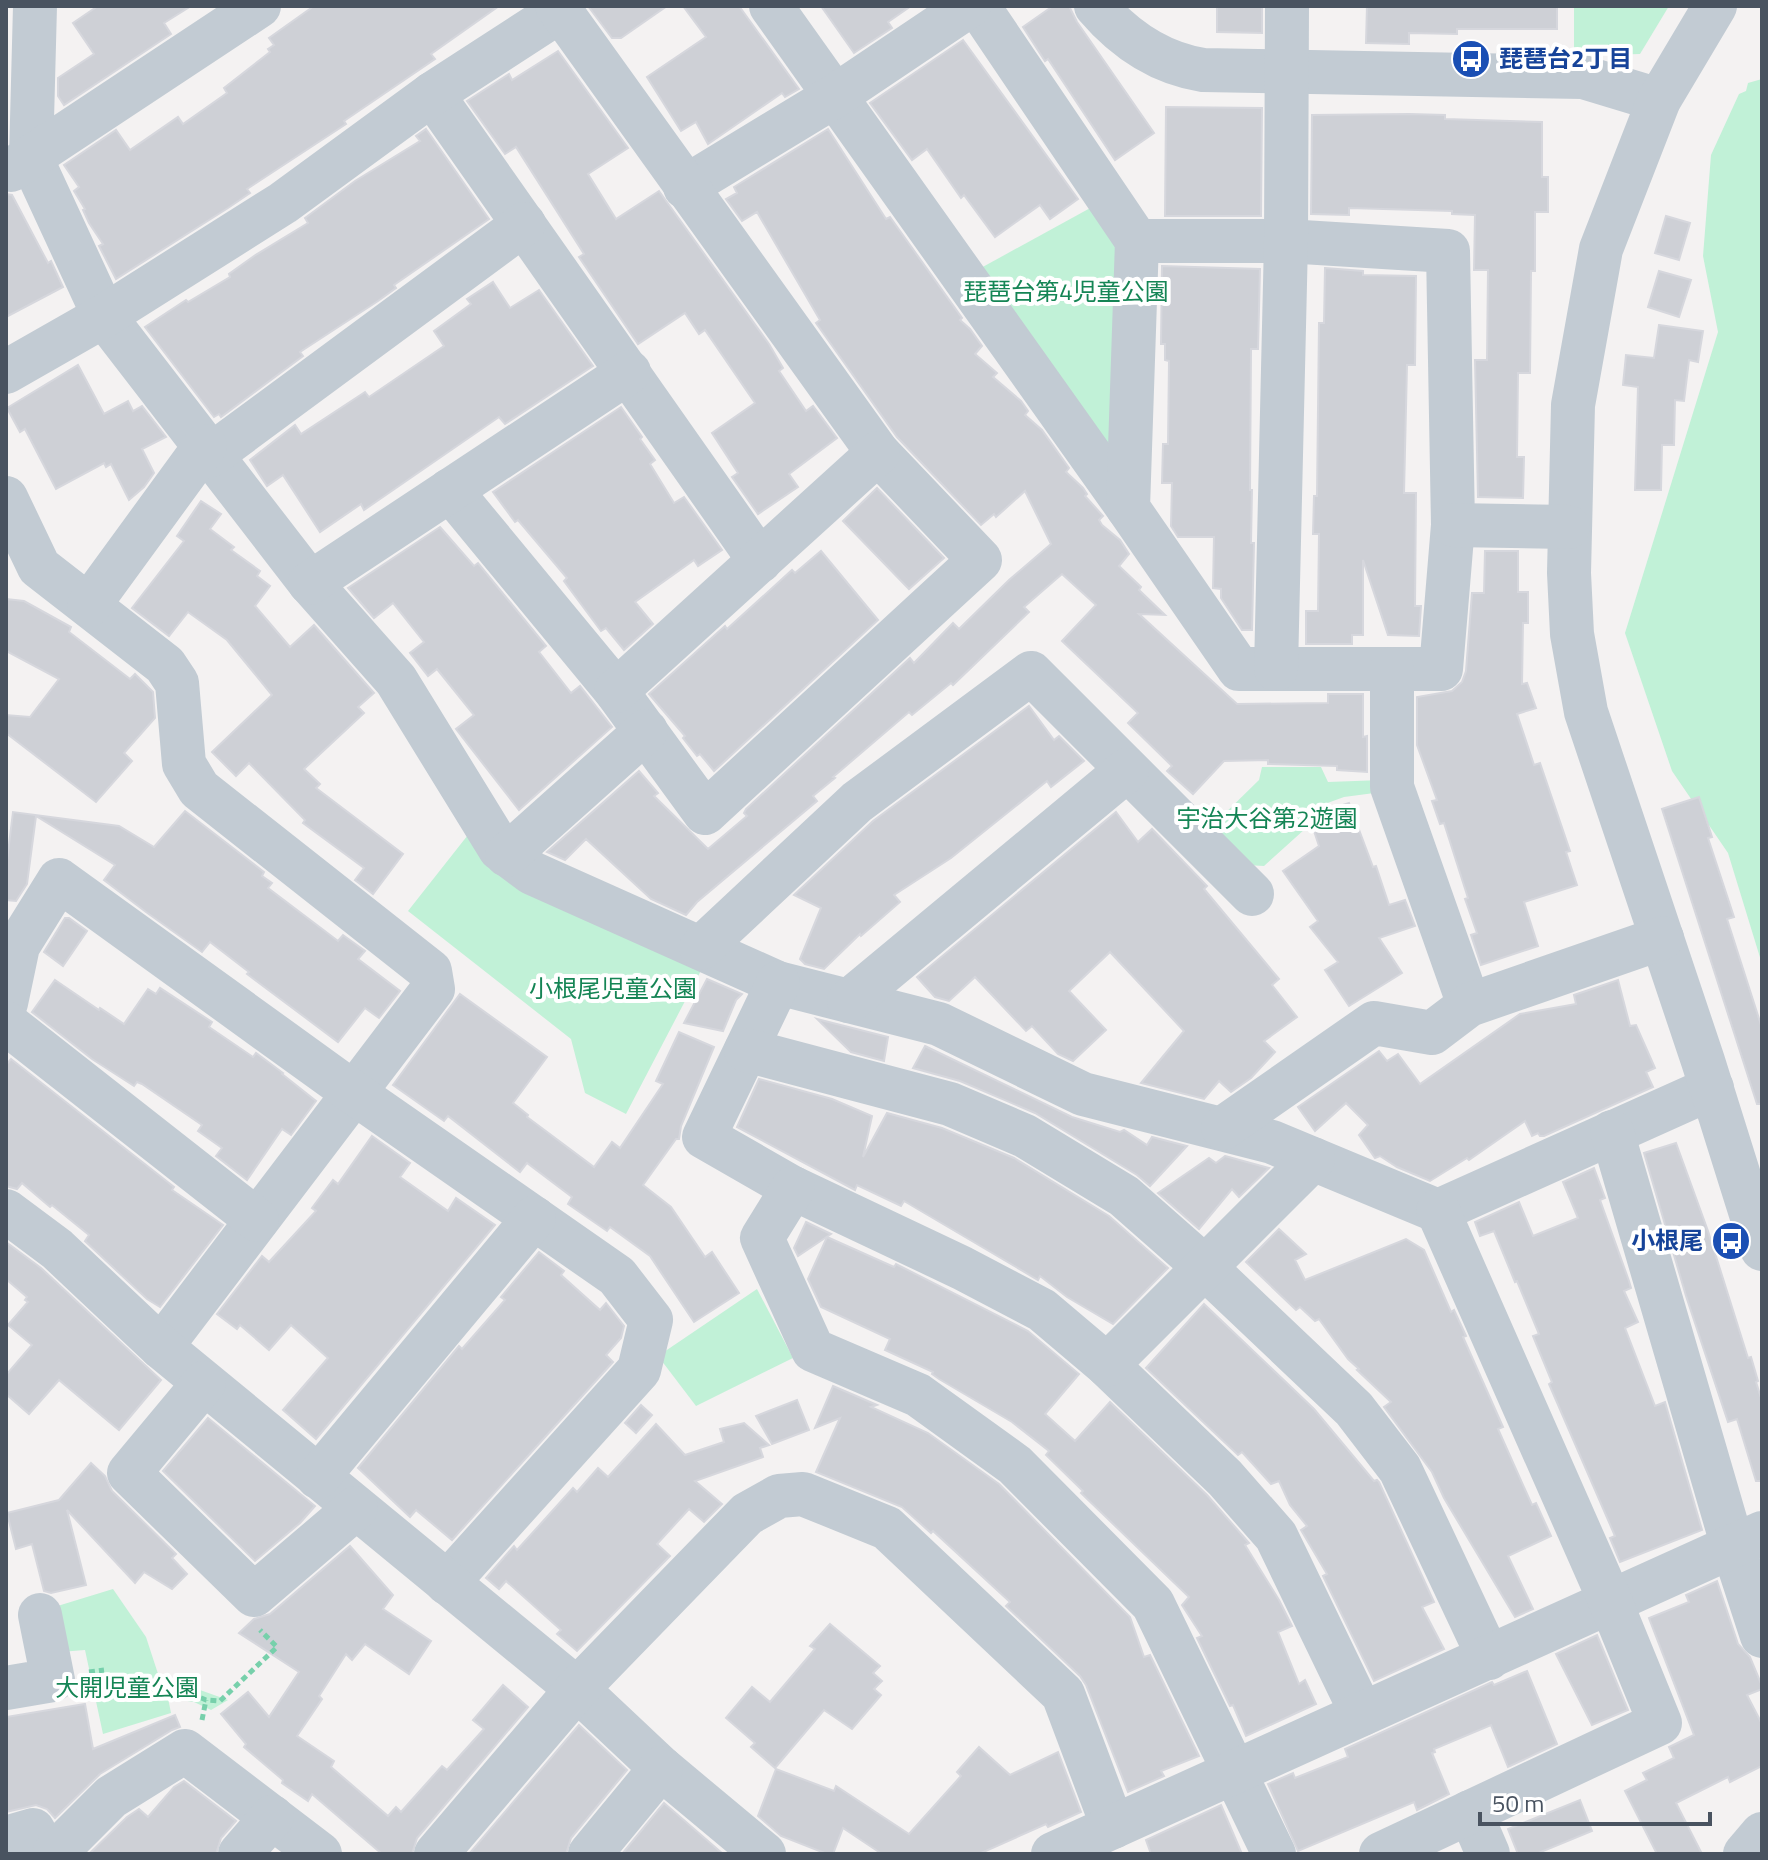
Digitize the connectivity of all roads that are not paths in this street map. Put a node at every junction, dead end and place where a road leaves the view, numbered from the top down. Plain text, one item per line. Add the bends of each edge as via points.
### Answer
1 (35, 6) edge
2 (259, 6) edge
3 (771, 6) edge
4 (969, 6) edge
5 (978, 6) edge
6 (1096, 6) edge
7 (1287, 6) edge
8 (1715, 6) edge
9 (558, 8) edge
10 (1285, 72) junction
11 (432, 94) junction
12 (835, 96) junction
13 (1659, 100) junction
14 (18, 166) edge
15 (685, 187) junction
16 (524, 224) junction
17 (1137, 241) junction
18 (1286, 241) junction
19 (104, 316) junction
20 (6, 372) edge
21 (629, 372) junction
22 (208, 450) junction
23 (878, 453) junction
24 (450, 490) junction
25 (6, 498) edge
26 (1128, 508) junction
27 (1453, 525) junction
28 (1568, 527) junction
29 (760, 561) junction
30 (22, 568) edge
31 (310, 583) junction
32 (89, 605) junction
33 (1276, 669) junction
34 (1392, 669) junction
35 (616, 691) junction
36 (646, 731) junction
37 (1127, 770) junction
38 (507, 855) junction
39 (1252, 894) dead end
40 (1662, 938) junction
41 (701, 948) junction
42 (778, 983) junction
43 (849, 1001) junction
44 (6, 1003) edge
45 (1469, 1005) junction
46 (6, 1023) edge
47 (746, 1050) junction
48 (1712, 1088) junction
49 (354, 1093) junction
50 (1223, 1128) junction
51 (1612, 1132) junction
52 (1313, 1159) junction
53 (793, 1188) junction
54 (6, 1211) edge
55 (1438, 1211) junction
56 (534, 1218) junction
57 (257, 1220) junction
58 (1762, 1249) edge
59 (1204, 1268) junction
60 (161, 1347) junction
61 (1107, 1365) junction
62 (204, 1383) junction
63 (318, 1477) junction
64 (356, 1508) junction
65 (1748, 1540) edge
66 (447, 1583) junction
67 (1611, 1603) junction
68 (40, 1615) dead end
69 (1762, 1636) edge
70 (1489, 1658) junction
71 (6, 1688) edge
72 (577, 1689) junction
73 (1362, 1714) junction
74 (661, 1768) junction
75 (1236, 1772) junction
76 (1470, 1812) junction
77 (272, 1817) junction
78 (1113, 1827) junction
79 (1762, 1834) edge
80 (6, 1838) edge
81 (759, 1853) edge
82 (47, 1854) edge
83 (54, 1854) edge
84 (240, 1854) edge
85 (320, 1854) edge
86 (436, 1854) edge
87 (590, 1854) edge
88 (1053, 1854) edge
89 (1274, 1854) edge
90 (1381, 1854) edge
91 (1488, 1854) edge
92 (1745, 1854) edge

1 - 14 street
2 - 14 street
3 - 12 street
4 - 12 street
5 - 17 street
6 - 10 street via 1132,41 1185,67
7 - 10 street
8 - 13 street
9 - 11 street
9 - 15 street
10 - 13 street via 1583,77
10 - 18 street
11 - 16 street
11 - 19 street via 283,203
12 - 15 street
12 - 26 street
13 - 28 street via 1601,249 1573,405
14 - 19 street
15 - 23 street
16 - 21 street
16 - 22 street
17 - 18 street
17 - 26 street
18 - 27 street via 1448,251
18 - 33 street
19 - 20 street
19 - 22 street
21 - 24 street
21 - 29 street
22 - 31 street
22 - 32 street
23 - 29 street
23 - 36 street via 980,560 705,813
24 - 31 street
24 - 35 street
25 - 30 street
26 - 33 street via 1239,669
27 - 28 street
27 - 34 street via 1441,669
28 - 40 street via 1572,634 1586,712
29 - 35 street
30 - 32 street
31 - 38 street via 396,680
32 - 49 street via 165,665 177,683 184,764 199,789 430,971 433,989
33 - 34 street
34 - 45 street via 1392,787
35 - 36 street
36 - 38 street
37 - 39 street
37 - 41 street via 1031,673 857,802
37 - 43 street
38 - 41 street via 532,873
40 - 45 street
40 - 48 street
41 - 42 street
42 - 43 street
42 - 47 street
43 - 50 street via 939,1024 1083,1094
44 - 49 street via 18,946 59,880
45 - 50 street via 1432,1033 1374,1023
46 - 57 street
47 - 53 street via 704,1137
47 - 59 street via 950,1104 1025,1136 1124,1196
48 - 51 street
48 - 58 street
49 - 56 street
49 - 57 street
50 - 52 street
51 - 55 street
51 - 65 street
52 - 55 street
52 - 59 street
53 - 61 street via 1042,1310
53 - 75 street via 762,1238 813,1350 918,1395 1015,1465 1153,1604
54 - 60 street via 57,1249
55 - 67 street
56 - 63 street
56 - 66 street via 617,1276 651,1320 639,1370
57 - 60 street
59 - 61 street
59 - 70 street via 1354,1409 1400,1469
60 - 62 street
61 - 73 street via 1225,1478 1276,1536
62 - 63 street
62 - 64 street via 129,1473 254,1595
63 - 64 street
64 - 66 street
65 - 67 street
65 - 69 street
66 - 72 street
67 - 70 street
67 - 76 street via 1660,1723
68 - 71 street via 53,1680
70 - 73 street
72 - 74 street
72 - 78 street via 747,1514 779,1496 803,1494 887,1528 1063,1694
72 - 86 street
73 - 75 street
74 - 81 street
74 - 87 street
75 - 78 street
75 - 89 street
76 - 90 street
76 - 91 street
77 - 83 street via 185,1751 111,1797
77 - 84 street
77 - 85 street
78 - 88 street
79 - 92 street
80 - 82 street via 33,1830

